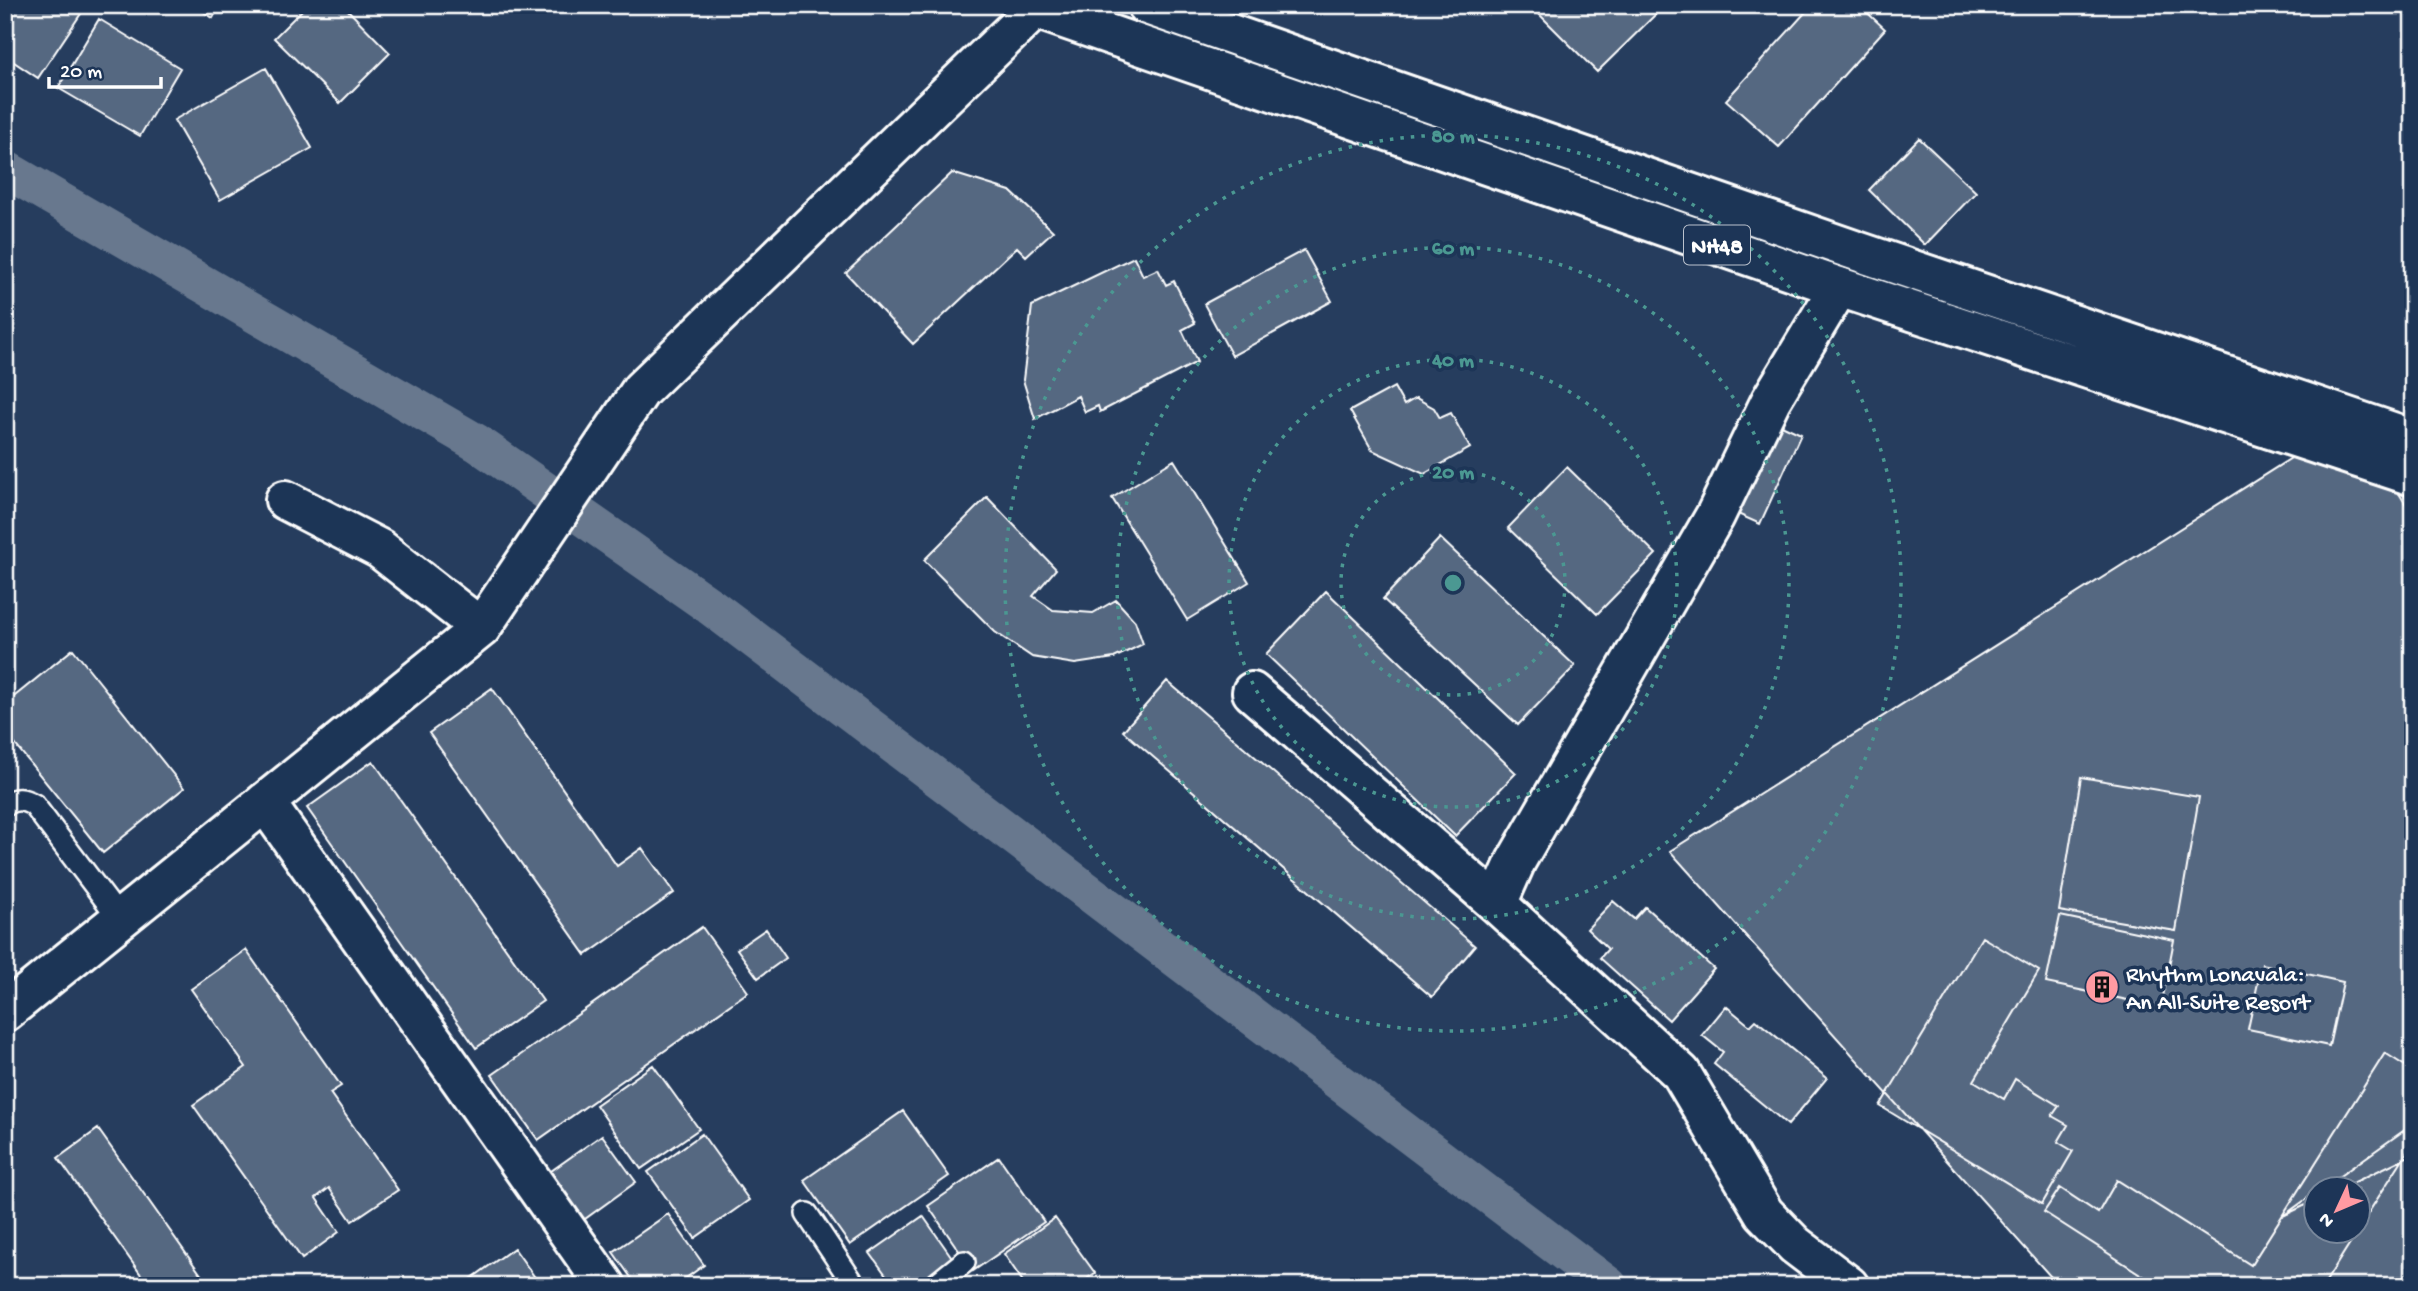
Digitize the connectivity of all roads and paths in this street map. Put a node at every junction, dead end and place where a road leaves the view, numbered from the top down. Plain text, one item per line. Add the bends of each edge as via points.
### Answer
1 (1147, 5) edge
2 (1029, 7) edge
3 (1839, 287) junction
4 (2413, 439) edge
5 (2413, 476) edge
6 (285, 500) dead end
7 (481, 628) junction
8 (1252, 692) dead end
9 (265, 802) junction
10 (5, 805) edge
11 (1497, 904) junction
12 (120, 919) junction
13 (5, 1012) edge
14 (807, 1214) dead end
15 (964, 1262) dead end
16 (606, 1286) edge
17 (855, 1286) edge
18 (934, 1286) edge
19 (1850, 1286) edge

1 - 4 main road, NH48
2 - 3 main road, NH48
2 - 7 main road via 640,390
3 - 5 main road, NH48
3 - 11 main road via 1771,400 1714,516 1516,861
6 - 7 main road via 380,549
7 - 9 main road
8 - 11 main road
9 - 12 main road
9 - 16 main road
10 - 12 lane via 22,799 34,805
11 - 19 main road via 1681,1073 1764,1213 1795,1245
12 - 13 main road
14 - 17 lane
15 - 18 lane

